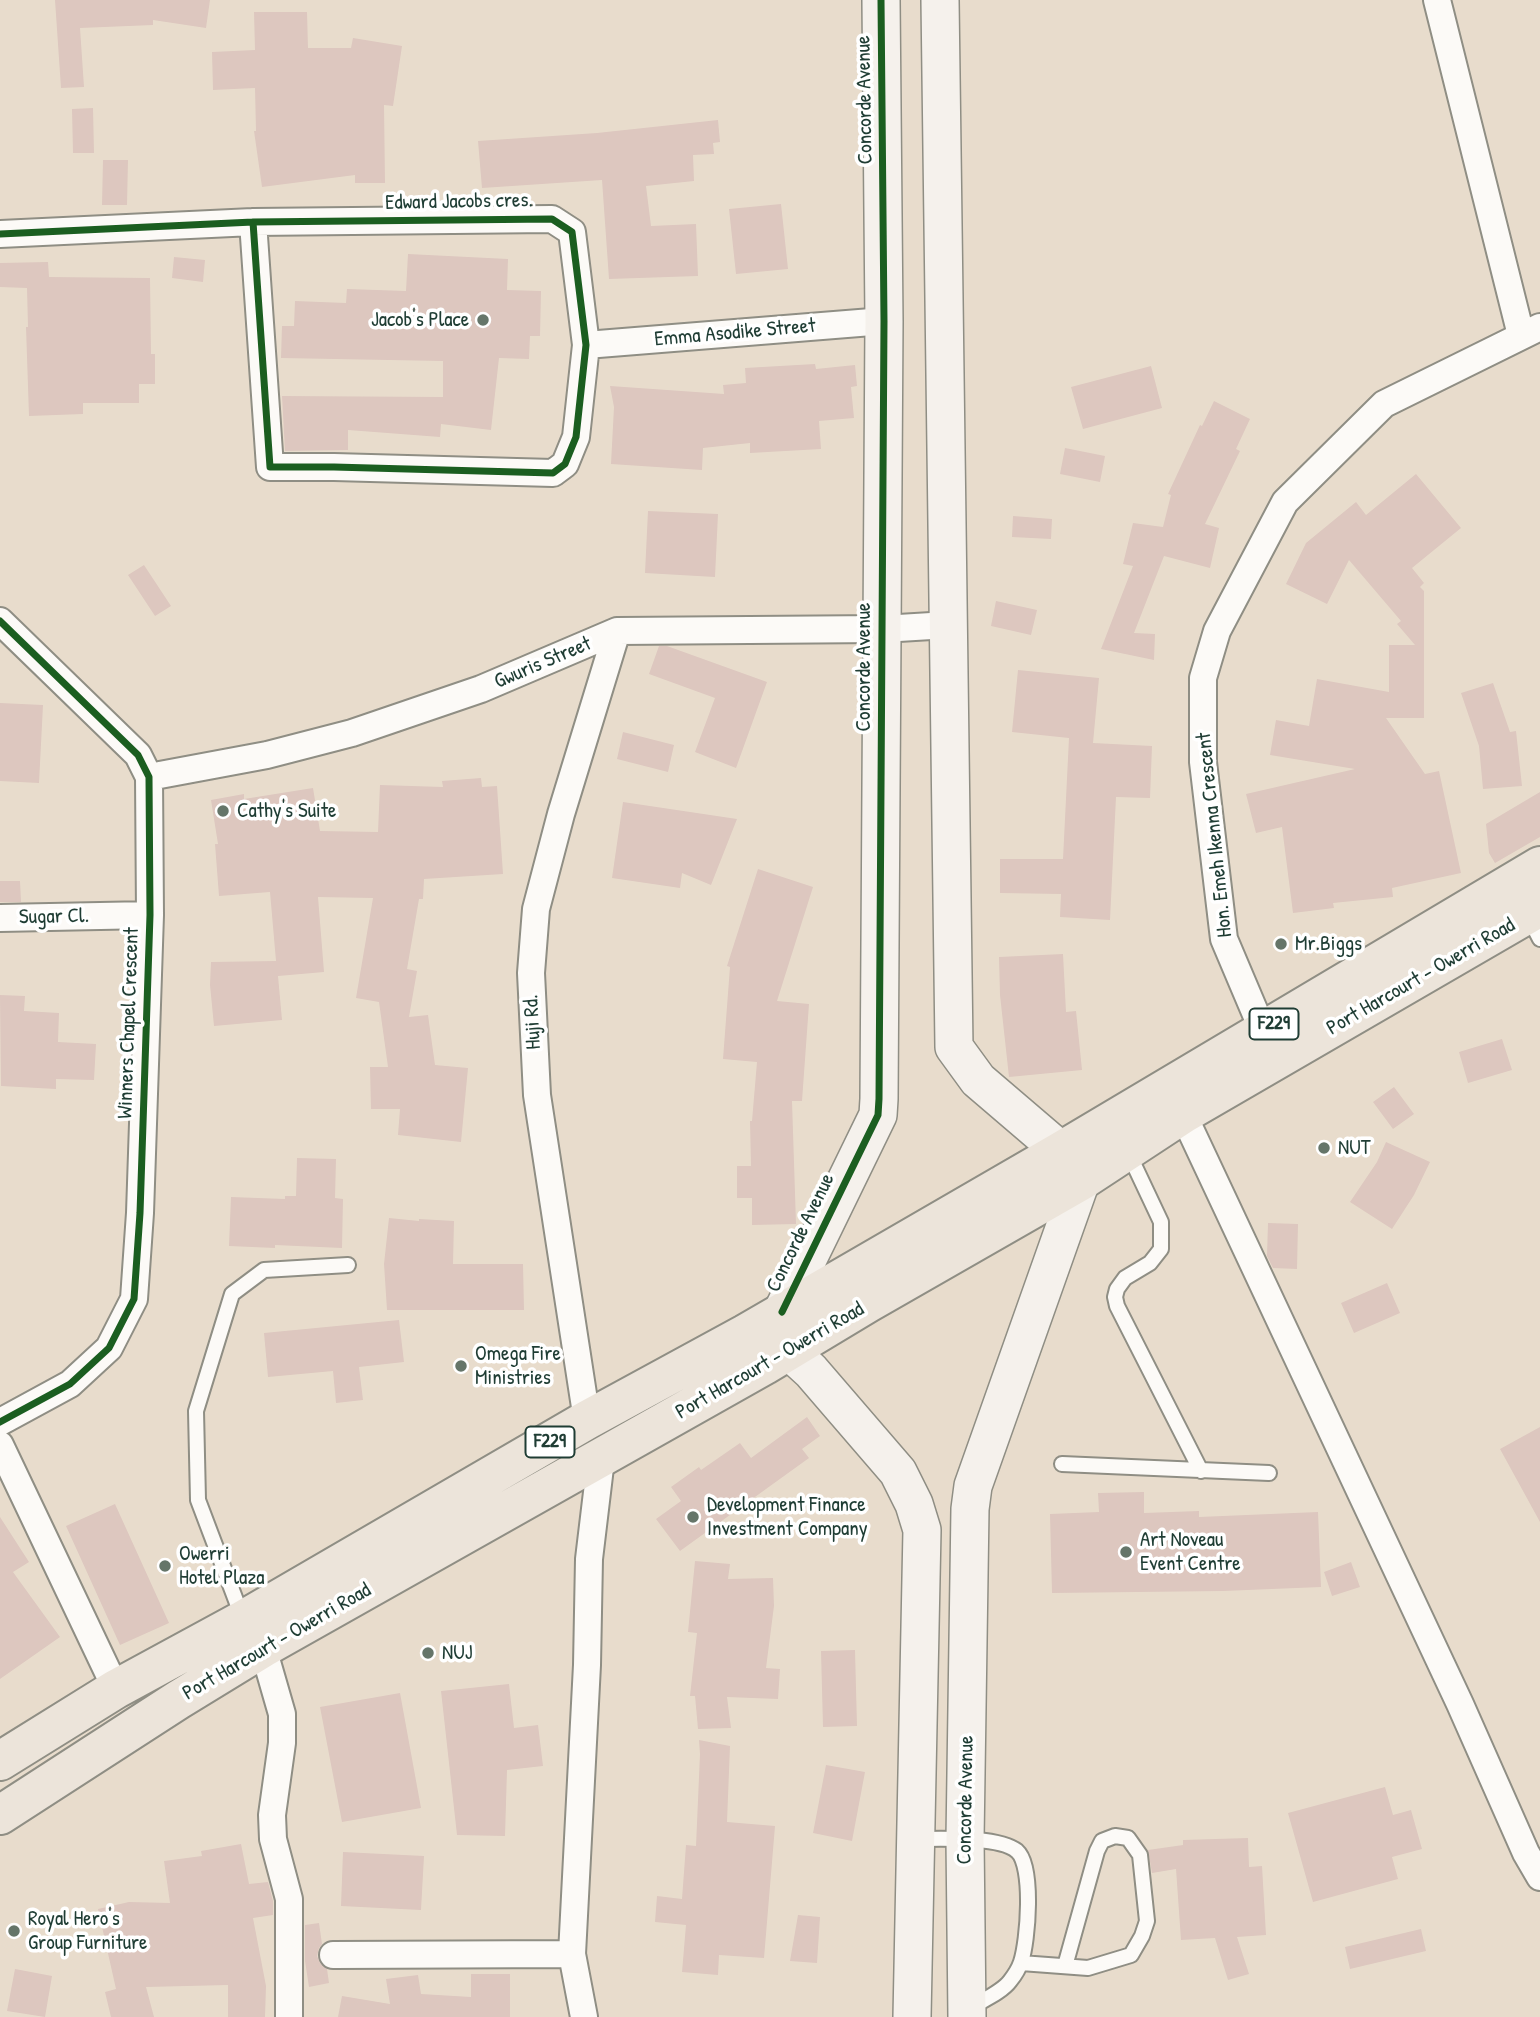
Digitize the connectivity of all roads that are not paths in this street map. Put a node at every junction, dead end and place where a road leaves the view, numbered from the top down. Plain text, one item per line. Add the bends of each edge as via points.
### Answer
1 (881, 0) edge
2 (940, 0) edge
3 (1437, 0) edge
4 (253, 222) junction
5 (0, 234) edge
6 (884, 321) junction
7 (1531, 331) edge
8 (586, 345) junction
9 (0, 621) edge
10 (948, 625) junction
11 (881, 629) junction
12 (617, 631) junction
13 (149, 776) junction
14 (1540, 866) edge
15 (150, 915) junction
16 (0, 918) edge
17 (1536, 920) edge
18 (1271, 1045) junction
19 (1183, 1114) junction
20 (1127, 1150) junction
21 (1071, 1166) junction
22 (348, 1265) dead end
23 (782, 1312) junction
24 (788, 1350) junction
25 (587, 1420) junction
26 (0, 1422) edge
27 (0, 1445) edge
28 (601, 1459) junction
29 (1062, 1464) dead end
30 (1201, 1471) junction
31 (1269, 1473) dead end
32 (253, 1634) junction
33 (116, 1689) junction
34 (0, 1761) edge
35 (0, 1815) edge
36 (916, 1839) junction
37 (965, 1839) junction
38 (1540, 1877) edge
39 (572, 1954) junction
40 (333, 1955) dead end
41 (1021, 1963) junction
42 (1065, 1966) junction
43 (967, 2014) edge
44 (289, 2017) edge
45 (584, 2017) edge
46 (912, 2017) edge

1 - 6 street, Concorde Avenue
2 - 10 street
3 - 7 street
4 - 5 street, Edward Jacobs cres.
4 - 8 street, Edward Jacobs cres. via 552,219 572,232
4 - 8 street, Edward Jacobs cres. via 270,467 553,473 565,464 576,437
6 - 8 street, Emma Asodike Street
6 - 11 street, Concorde Avenue
7 - 18 street, Hon. Emeh Ikenna Crescent via 1384,404 1285,502 1217,631 1203,678 1203,762 1224,939
9 - 13 street via 138,755
10 - 11 street, Gwuris Street
10 - 21 street via 954,1047 978,1080
11 - 12 street, Gwuris Street
11 - 23 street, Concorde Avenue via 878,1115
12 - 13 street, Gwuris Street via 481,689 352,733 267,755
12 - 25 street, Huji Rd. via 536,909 531,973 537,1095
13 - 15 street, Winners Chapel Crescent
14 - 18 main road, Port Harcourt - Owerri Road / F229
15 - 16 street, Sugar Cl.
15 - 26 street, Winners Chapel Crescent via 134,1299 109,1348 70,1384
17 - 18 main road, Port Harcourt - Owerri Road / F229
18 - 19 main road, Port Harcourt - Owerri Road / F229
18 - 21 main road, Port Harcourt - Owerri Road / F229
19 - 20 main road, Port Harcourt - Owerri Road / F229
19 - 38 street
20 - 21 main road, Port Harcourt - Owerri Road / F229
20 - 30 lane via 1161,1222 1161,1249 1150,1263 1125,1278 1117,1289 1117,1306
21 - 23 main road, Port Harcourt - Owerri Road / F229
21 - 24 main road, Port Harcourt - Owerri Road / F229
21 - 37 street, Concorde Avenue via 973,1486
22 - 32 lane via 264,1270 232,1294 196,1411 198,1500
23 - 25 main road, Port Harcourt - Owerri Road / F229
24 - 28 main road, Port Harcourt - Owerri Road / F229
24 - 36 street via 898,1472 922,1530
25 - 28 main road
25 - 32 main road, Port Harcourt - Owerri Road / F229
27 - 33 street
28 - 32 main road, Port Harcourt - Owerri Road / F229
28 - 39 street via 589,1559
29 - 30 lane
30 - 31 lane
32 - 33 main road, Port Harcourt - Owerri Road / F229
32 - 35 main road, Port Harcourt - Owerri Road / F229 via 178,1700
32 - 44 street via 282,1714 272,1815 273,1839 289,1899
33 - 34 main road, Port Harcourt - Owerri Road / F229
36 - 37 lane
36 - 46 street
37 - 41 lane via 1017,1851 1025,1866 1027,1927
37 - 43 street, Concorde Avenue
39 - 40 street
39 - 45 street
41 - 42 lane
41 - 43 lane via 1009,1983
42 - 42 lane via 1088,1968 1131,1955 1142,1936 1147,1921 1140,1855 1128,1838 1102,1841 1097,1851

